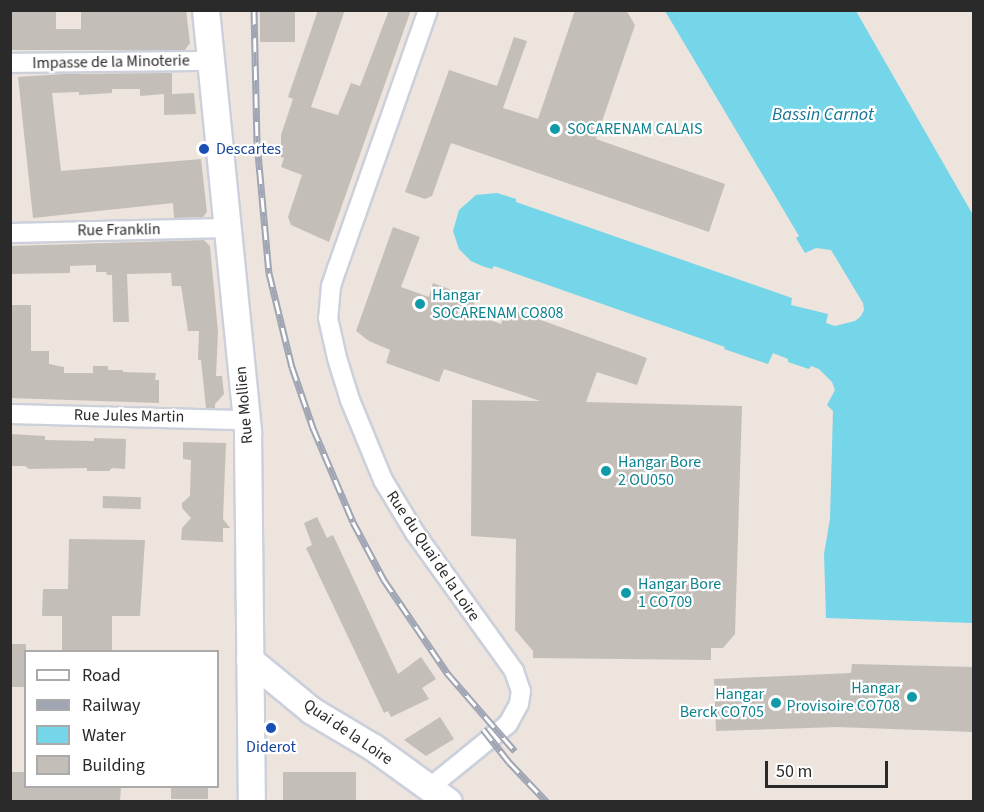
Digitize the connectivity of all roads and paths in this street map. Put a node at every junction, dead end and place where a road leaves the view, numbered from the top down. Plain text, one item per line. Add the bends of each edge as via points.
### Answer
1 (206, 10) edge
2 (428, 10) edge
3 (211, 61) junction
4 (10, 63) edge
5 (227, 228) junction
6 (10, 233) edge
7 (10, 414) edge
8 (247, 420) junction
9 (250, 660) junction
10 (439, 795) edge
11 (252, 801) edge

1 - 3 street, Rue Mollien
2 - 10 street, Rue du Quai de la Loire via 331,286 328,318 350,400 383,480 428,553 514,671 521,692 508,724
3 - 4 street, Impasse de la Minoterie
3 - 5 street, Rue Mollien
5 - 6 street, Rue Franklin
5 - 8 street, Rue Mollien
7 - 8 street, Rue Jules Martin
8 - 9 street, Rue Mollien
9 - 10 street, Quai de la Loire via 312,711 374,748
9 - 11 street, Rue Mollien

